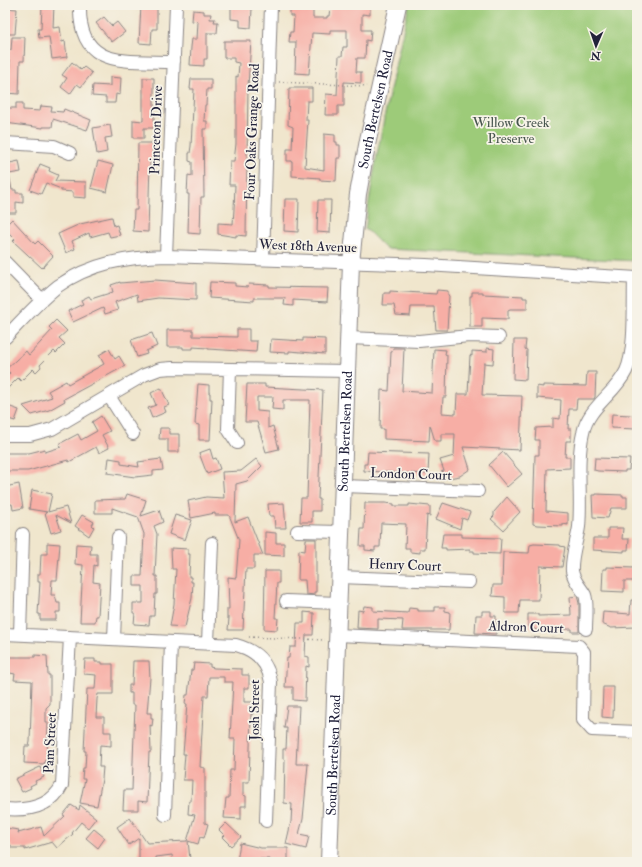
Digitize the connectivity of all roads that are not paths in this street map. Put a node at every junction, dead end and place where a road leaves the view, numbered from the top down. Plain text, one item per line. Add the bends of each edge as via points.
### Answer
1 (80, 5) edge
2 (176, 5) edge
3 (271, 5) edge
4 (398, 5) edge
5 (174, 62) junction
6 (5, 144) edge
7 (70, 153) dead end
8 (166, 256) junction
9 (263, 259) junction
10 (5, 262) edge
11 (351, 263) junction
12 (635, 278) edge
13 (42, 300) junction
14 (499, 337) dead end
15 (5, 338) edge
16 (348, 338) junction
17 (230, 369) junction
18 (346, 371) junction
19 (109, 396) junction
20 (133, 434) dead end
21 (5, 435) edge
22 (237, 443) dead end
23 (343, 486) junction
24 (478, 491) dead end
25 (297, 531) dead end
26 (341, 532) junction
27 (24, 534) dead end
28 (118, 537) dead end
29 (212, 542) dead end
30 (339, 577) junction
31 (469, 582) dead end
32 (286, 601) dead end
33 (338, 603) junction
34 (586, 629) dead end
35 (5, 634) edge
36 (20, 634) junction
37 (70, 637) junction
38 (337, 638) junction
39 (114, 639) junction
40 (171, 642) junction
41 (208, 643) junction
42 (637, 732) edge
43 (5, 810) edge
44 (165, 815) dead end
45 (266, 821) dead end
46 (329, 862) edge

1 - 5 street via 82,35 96,52 118,60
2 - 5 street, Princeton Drive
3 - 9 street, Four Oaks Grange Road
4 - 11 main road, South Bertelsen Road via 358,194
5 - 8 street, Princeton Drive
6 - 7 street via 54,146
8 - 9 street, West 18th Avenue
8 - 13 street, West 18th Avenue via 108,262 58,286
9 - 11 street, West 18th Avenue
10 - 13 street
11 - 12 street, West 18th Avenue
11 - 16 main road, South Bertelsen Road
12 - 34 street via 628,366 623,377 591,413 584,426 581,443 579,526 572,571 585,596
13 - 15 street, West 18th Avenue
14 - 16 street via 469,336 419,341
16 - 18 main road, South Bertelsen Road
17 - 18 street
17 - 19 street via 160,369 144,375
17 - 22 street via 228,429
18 - 23 main road, South Bertelsen Road
19 - 20 street
19 - 21 street via 52,429 30,435
23 - 24 street, London Court
23 - 26 main road, South Bertelsen Road
25 - 26 street
26 - 30 main road, South Bertelsen Road
27 - 36 street
28 - 39 street
29 - 41 street
30 - 31 street, Henry Court
30 - 33 main road, South Bertelsen Road
32 - 33 street
33 - 38 main road, South Bertelsen Road
35 - 36 street, Josh Street
36 - 37 street, Josh Street
37 - 39 street, Josh Street
37 - 43 street, Pam Street via 62,785 56,795 42,805 23,810
38 - 42 street, Aldron Court via 579,646 584,652 583,720 592,730
38 - 46 main road, South Bertelsen Road
39 - 40 street, Josh Street
40 - 41 street, Josh Street
40 - 44 street
41 - 45 street, Josh Street via 236,645 257,654 267,667 270,678

